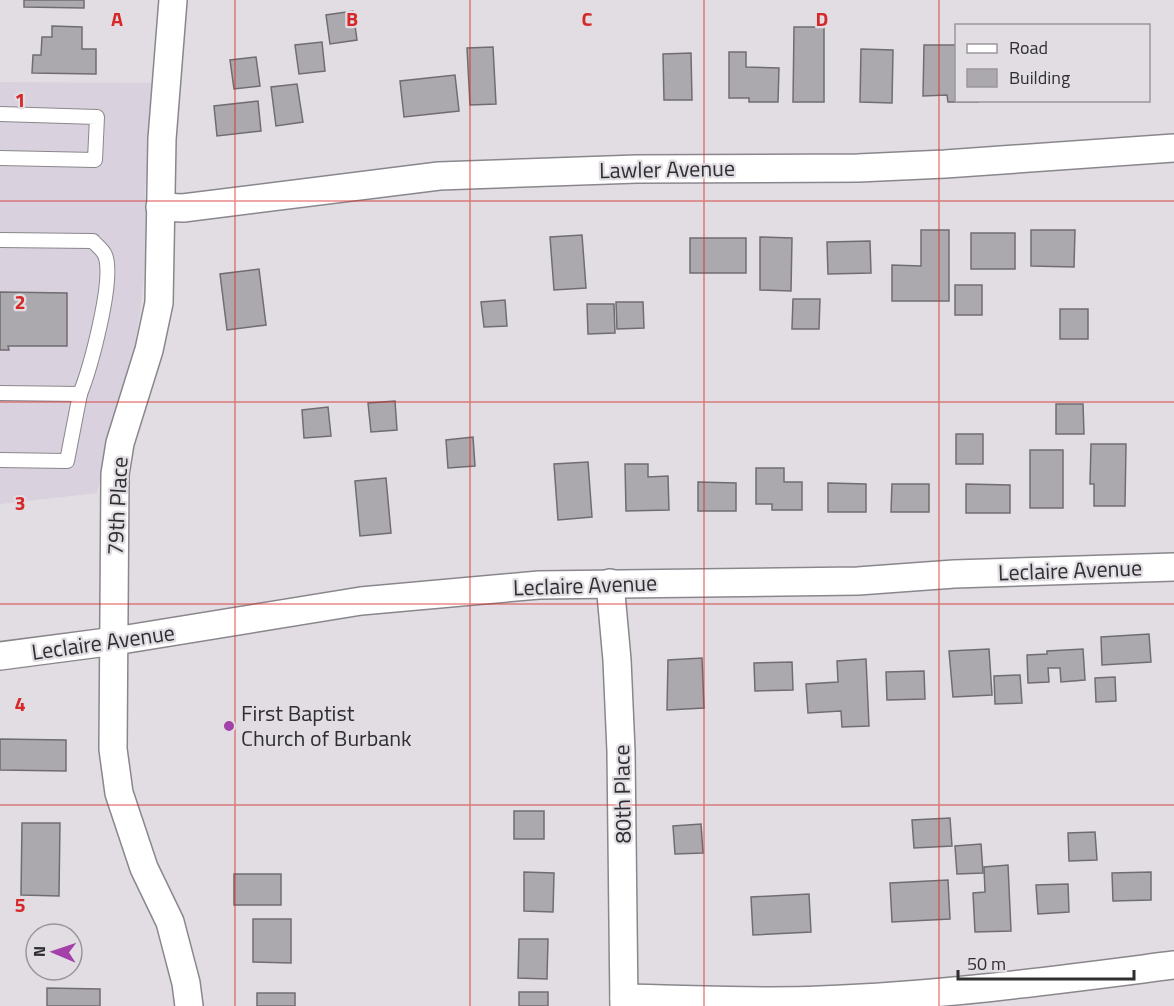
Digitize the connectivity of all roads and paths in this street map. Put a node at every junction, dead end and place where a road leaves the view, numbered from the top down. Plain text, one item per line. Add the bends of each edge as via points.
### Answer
1 (172, 0) edge
2 (0, 114) edge
3 (1174, 148) edge
4 (0, 158) edge
5 (160, 207) junction
6 (0, 240) edge
7 (0, 393) edge
8 (80, 394) junction
9 (0, 460) edge
10 (1174, 567) edge
11 (610, 583) junction
12 (115, 641) junction
13 (0, 656) edge
14 (1174, 965) edge
15 (624, 1002) edge
16 (189, 1006) edge

1 - 5 street, 79th Place
2 - 4 lane via 97,117 95,160
3 - 5 street, Lawler Avenue via 858,168 638,169 439,176 183,208
5 - 12 street, 79th Place via 159,303 115,474
6 - 8 lane via 93,241 105,255 103,305
7 - 8 lane
8 - 9 lane via 67,461
10 - 11 street, Leclaire Avenue via 858,581
11 - 12 street, Leclaire Avenue via 539,585 361,601
11 - 15 street, 80th Place via 621,751
12 - 13 street, Leclaire Avenue
12 - 16 street, 79th Place via 113,749 119,793 144,868 170,922
14 - 15 street via 888,997

